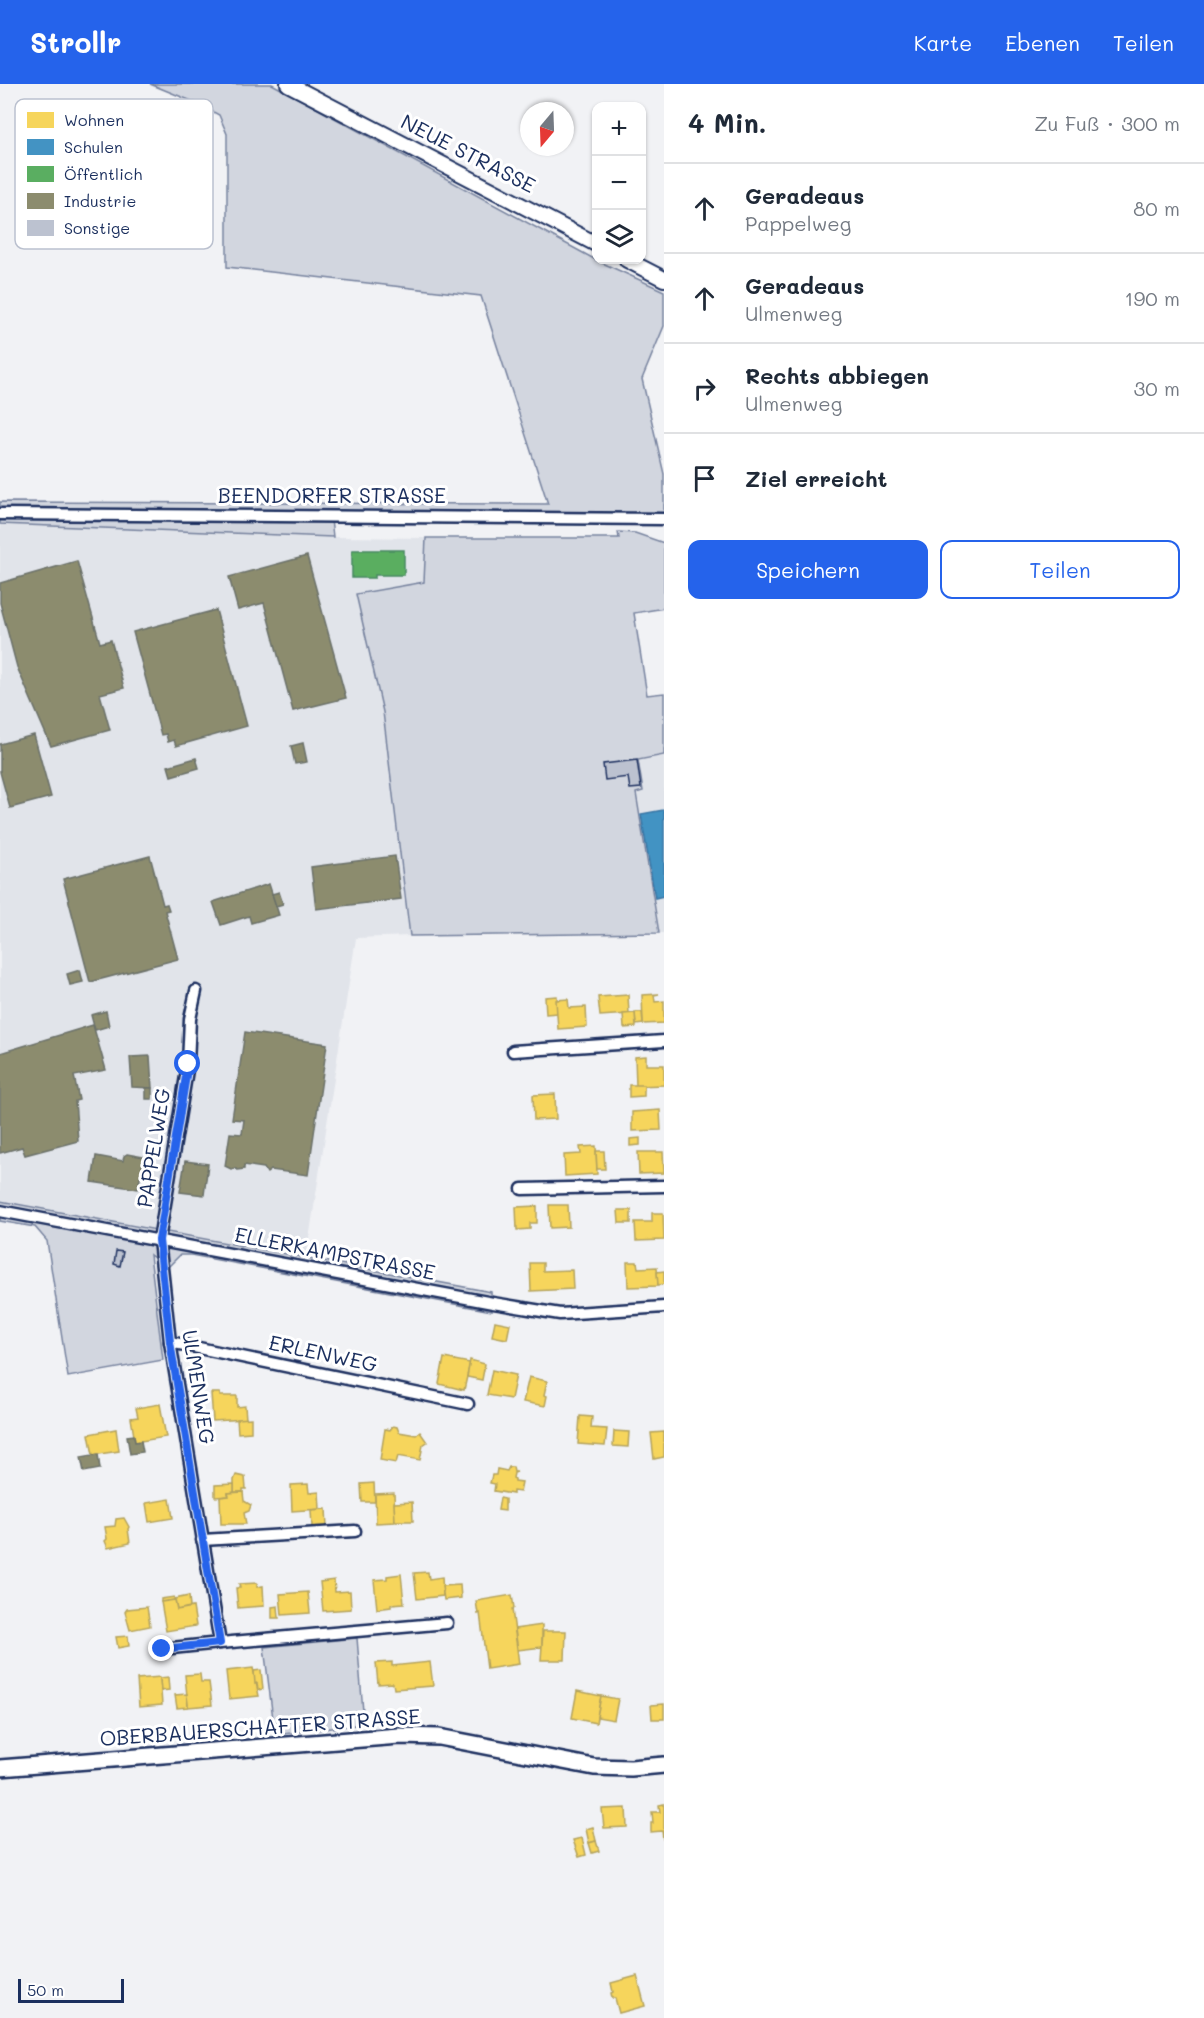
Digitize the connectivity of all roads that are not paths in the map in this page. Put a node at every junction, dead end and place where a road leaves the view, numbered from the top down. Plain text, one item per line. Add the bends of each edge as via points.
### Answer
1 (288, 84) edge
2 (592, 241) edge
3 (635, 264) edge
4 (664, 279) edge
5 (0, 514) edge
6 (664, 519) edge
7 (196, 991) dead end
8 (664, 1041) edge
9 (513, 1051) dead end
10 (664, 1186) edge
11 (522, 1189) dead end
12 (0, 1211) edge
13 (159, 1240) junction
14 (664, 1307) edge
15 (170, 1342) junction
16 (468, 1404) dead end
17 (355, 1531) dead end
18 (202, 1540) junction
19 (447, 1623) dead end
20 (220, 1643) junction
21 (162, 1649) dead end
22 (664, 1765) edge
23 (0, 1768) edge

1 - 2 street, NEUE STRASSE
3 - 4 street
5 - 6 street, BEENDORFER STRASSE
7 - 13 street, PAPPELWEG
8 - 9 street
10 - 11 street
12 - 13 street, ELLERKAMPSTRASSE
13 - 14 street, ELLERKAMPSTRASSE via 560,1314
13 - 15 street, ULMENWEG
15 - 16 street, ERLENWEG
15 - 18 street, ULMENWEG
17 - 18 street
18 - 20 street, ULMENWEG
19 - 20 street
20 - 21 street
22 - 23 main road, OBERBAUERSCHAFTER STRASSE via 594,1767 439,1737 399,1736

